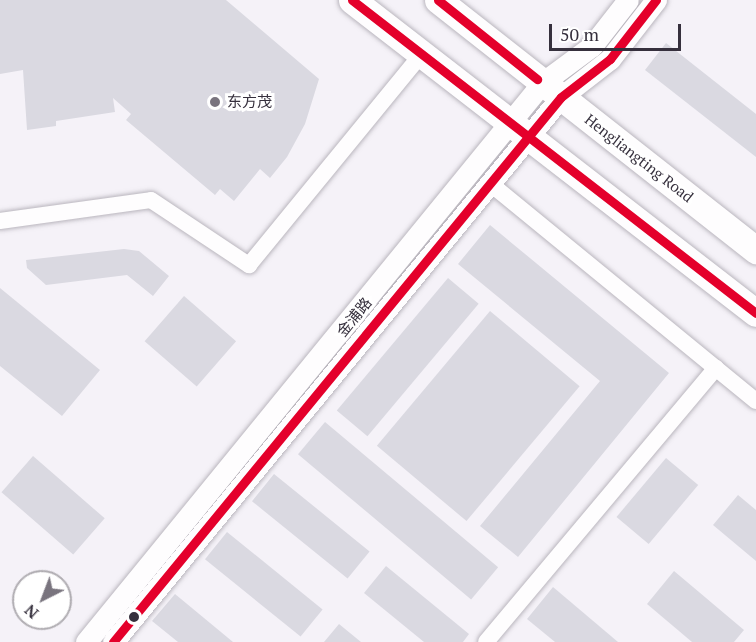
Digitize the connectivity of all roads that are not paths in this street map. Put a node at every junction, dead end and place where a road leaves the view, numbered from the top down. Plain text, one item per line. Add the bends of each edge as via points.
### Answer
1 (352, 0) edge
2 (438, 0) edge
3 (628, 0) edge
4 (656, 0) edge
5 (421, 55) junction
6 (552, 90) junction
7 (520, 131) junction
8 (492, 185) junction
9 (0, 221) edge
10 (756, 250) edge
11 (756, 313) edge
12 (716, 368) junction
13 (756, 401) edge
14 (86, 642) edge
15 (113, 642) edge
16 (486, 642) edge

1 - 5 main road
2 - 6 main road, Hengliangting Road
3 - 6 street, 金浦路
4 - 6 street, 金浦路 via 610,59
5 - 7 main road
5 - 9 street via 249,265 151,200
6 - 7 street, 金浦路
6 - 10 main road, Hengliangting Road
7 - 8 street, 金浦路
7 - 11 main road
7 - 14 street, 金浦路
8 - 12 street
8 - 15 street, 金浦路
12 - 13 street
12 - 16 street

